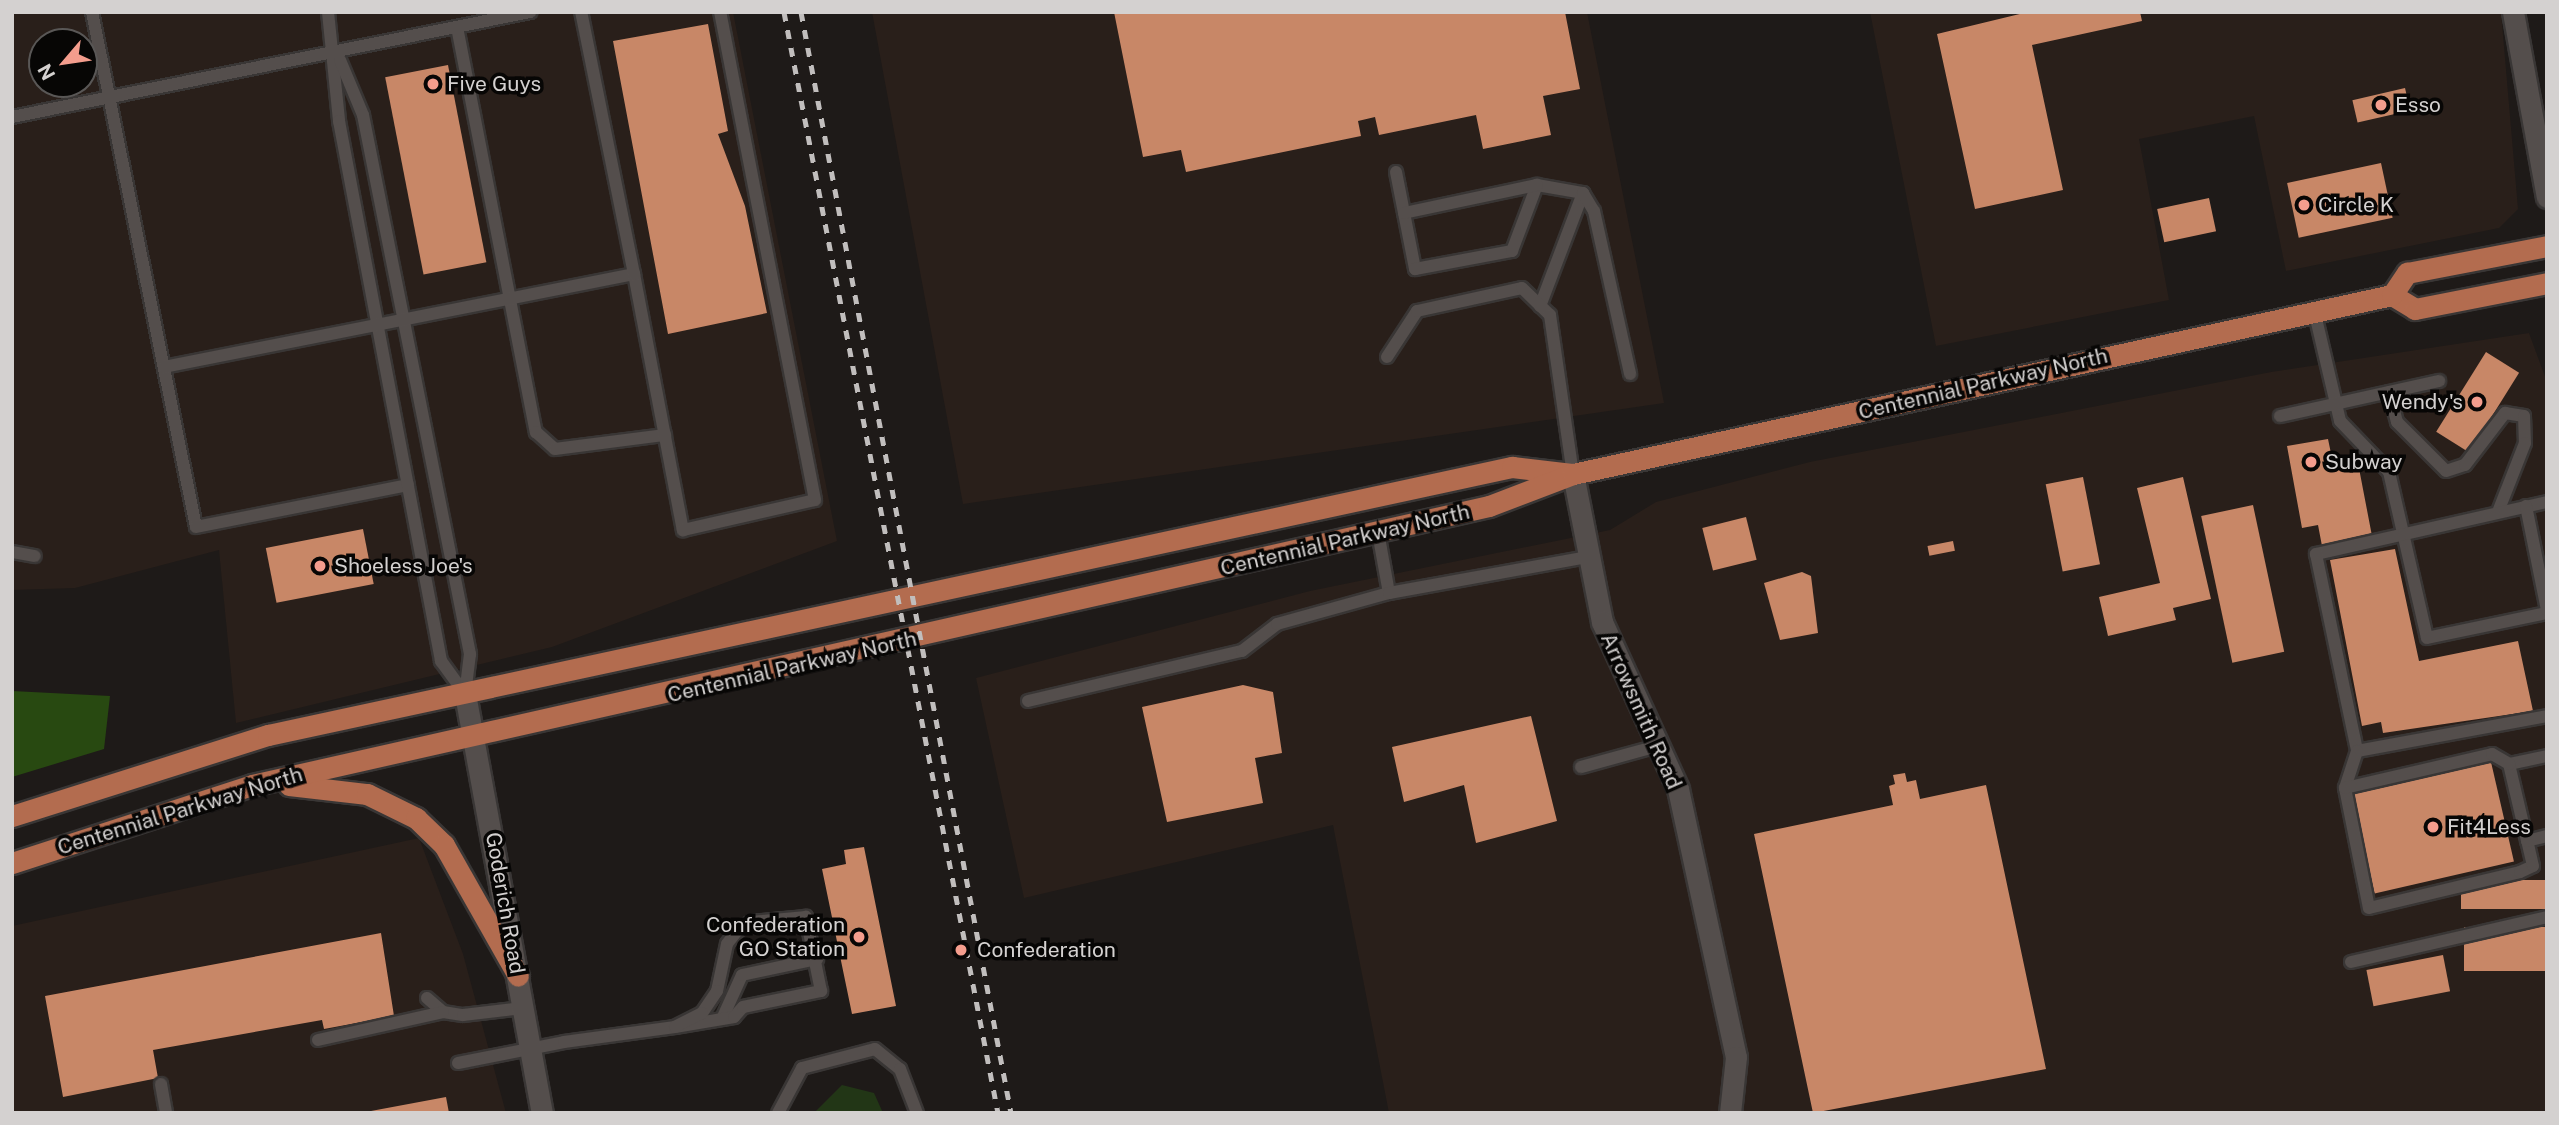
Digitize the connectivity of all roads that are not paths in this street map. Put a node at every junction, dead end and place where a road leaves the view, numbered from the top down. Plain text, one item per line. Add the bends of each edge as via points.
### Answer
1 (92, 12) edge
2 (328, 12) edge
3 (530, 12) edge
4 (581, 12) edge
5 (720, 12) edge
6 (2513, 12) edge
7 (457, 27) junction
8 (337, 53) junction
9 (110, 98) junction
10 (12, 117) edge
11 (1396, 172) dead end
12 (1537, 185) junction
13 (1583, 193) junction
14 (2547, 198) edge
15 (1404, 213) junction
16 (2547, 246) edge
17 (634, 274) junction
18 (2547, 283) edge
19 (2392, 295) junction
20 (513, 296) junction
21 (1540, 306) junction
22 (2314, 310) junction
23 (403, 317) junction
24 (377, 322) junction
25 (1387, 357) dead end
26 (164, 367) junction
27 (1630, 374) dead end
28 (2439, 381) dead end
29 (2389, 392) junction
30 (2336, 404) junction
31 (2280, 416) dead end
32 (665, 435) junction
33 (1573, 474) junction
34 (408, 485) junction
35 (2547, 502) edge
36 (2526, 506) junction
37 (2498, 512) junction
38 (2402, 530) junction
39 (1378, 532) junction
40 (12, 552) edge
41 (35, 556) dead end
42 (1587, 557) junction
43 (1389, 593) junction
44 (2547, 612) edge
45 (465, 694) junction
46 (1028, 701) dead end
47 (2547, 716) edge
48 (474, 735) junction
49 (1657, 746) junction
50 (2357, 751) junction
51 (2547, 756) edge
52 (2509, 764) junction
53 (1581, 767) dead end
54 (252, 785) junction
55 (2345, 788) junction
56 (12, 816) edge
57 (2547, 836) edge
58 (2527, 841) junction
59 (12, 863) edge
60 (2547, 917) edge
61 (817, 959) junction
62 (2351, 962) dead end
63 (518, 976) junction
64 (427, 998) dead end
65 (523, 1008) junction
66 (443, 1012) junction
67 (722, 1019) junction
68 (675, 1027) junction
69 (318, 1040) dead end
70 (529, 1049) junction
71 (458, 1063) dead end
72 (161, 1084) dead end
73 (166, 1113) edge
74 (542, 1113) edge
75 (778, 1113) edge
76 (917, 1113) edge
77 (1730, 1113) edge

1 - 9 lane
2 - 8 lane
3 - 7 lane
4 - 17 lane
5 - 32 lane via 815,500 683,530
6 - 14 street
7 - 8 lane
7 - 20 lane
8 - 9 lane
8 - 23 lane via 363,115
8 - 24 lane via 340,121
9 - 10 lane
9 - 26 lane
11 - 15 lane
12 - 13 lane
12 - 15 lane
12 - 15 lane via 1512,251 1415,269
13 - 21 lane
13 - 27 lane via 1594,211
16 - 19 main road via 2407,273
17 - 20 lane
17 - 32 lane
18 - 19 main road via 2415,309
19 - 22 main road, Centennial Parkway North
20 - 23 lane
20 - 32 lane via 536,432 555,449
21 - 25 lane via 1522,288 1417,311
21 - 33 lane via 1552,327
22 - 30 lane
22 - 33 main road, Centennial Parkway North
23 - 24 lane
23 - 45 lane via 470,654
24 - 26 lane
24 - 34 lane
26 - 34 lane via 196,527
28 - 29 lane
29 - 30 lane
29 - 37 lane via 2397,422 2446,471 2465,465 2505,413 2524,416 2525,443
30 - 31 lane
30 - 38 lane via 2340,421 2389,472
33 - 39 main road, Centennial Parkway North via 1518,499
33 - 42 street, Arrowsmith Road
33 - 45 main road, Centennial Parkway North via 1512,467
34 - 45 lane via 441,661
35 - 36 lane
36 - 37 lane
36 - 44 lane
37 - 38 lane
38 - 44 lane via 2427,638
38 - 50 lane via 2315,554
39 - 43 lane
39 - 48 main road, Centennial Parkway North
40 - 41 lane
42 - 43 lane
42 - 49 street, Arrowsmith Road via 1602,622
43 - 46 lane via 1277,625 1242,651
45 - 48 street, Goderich Road
45 - 56 main road, Centennial Parkway North via 268,735
47 - 50 lane
48 - 54 main road, Centennial Parkway North
48 - 63 street, Goderich Road
49 - 53 lane
49 - 77 street, Arrowsmith Road via 1678,789 1736,1057
50 - 55 lane
51 - 52 lane
52 - 55 lane via 2492,754
52 - 58 lane
54 - 59 main road, Centennial Parkway North
54 - 63 main road via 367,794 416,818 443,845
55 - 58 lane via 2369,908 2519,872 2533,866
57 - 58 lane
60 - 62 lane
61 - 67 lane via 742,975
61 - 67 lane via 821,991 743,1007
61 - 68 lane via 806,917 751,922 727,944 717,991 702,1013
63 - 65 street, Goderich Road
64 - 66 lane
65 - 66 lane
65 - 70 street, Goderich Road
66 - 69 lane
67 - 68 lane
68 - 70 lane
70 - 71 lane
70 - 74 street, Goderich Road
72 - 73 lane
75 - 76 lane via 802,1068 875,1049 900,1069

